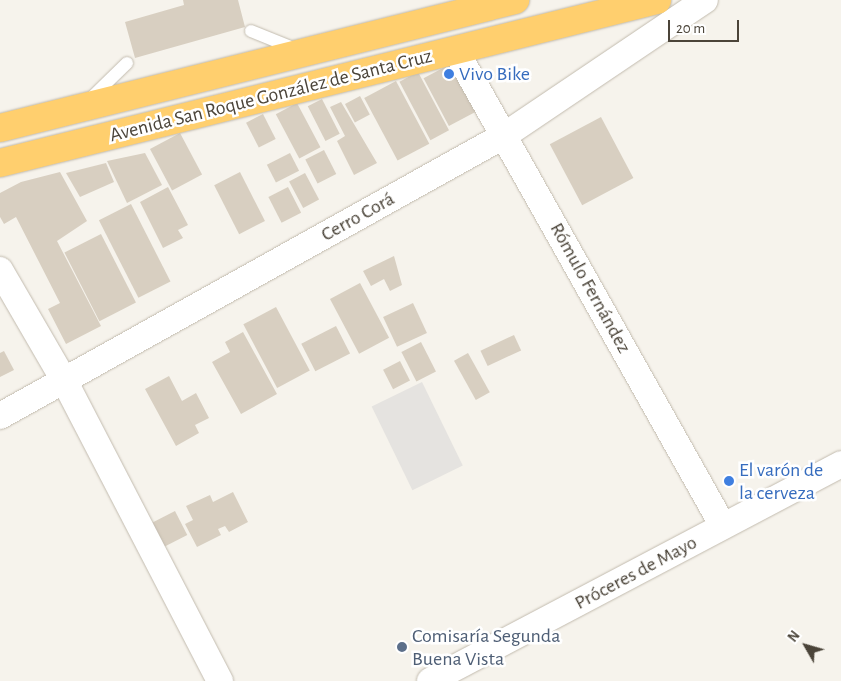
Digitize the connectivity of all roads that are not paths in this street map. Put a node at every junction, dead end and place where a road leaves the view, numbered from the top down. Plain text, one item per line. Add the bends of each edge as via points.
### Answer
1 (515, 0) edge
2 (657, 0) edge
3 (705, 0) edge
4 (251, 31) dead end
5 (456, 51) junction
6 (304, 52) junction
7 (127, 63) dead end
8 (82, 108) junction
9 (0, 128) edge
10 (505, 135) junction
11 (0, 163) edge
12 (0, 270) edge
13 (65, 382) junction
14 (0, 416) edge
15 (841, 464) edge
16 (723, 526) junction
17 (220, 681) edge
18 (430, 681) edge

1 - 6 highway, Avenida San Roque González de Santa Cruz
2 - 5 highway, Avenida San Roque González de Santa Cruz
3 - 10 street, Cerro Corá
4 - 6 lane
5 - 10 street, Rómulo Fernández
5 - 11 highway, Avenida San Roque González de Santa Cruz
6 - 8 highway, Avenida San Roque González de Santa Cruz
7 - 8 lane
8 - 9 highway, Avenida San Roque González de Santa Cruz
10 - 13 street, Cerro Corá
10 - 16 street, Rómulo Fernández
12 - 13 street
13 - 14 street, Cerro Corá
13 - 17 street
15 - 16 street, Próceres de Mayo
16 - 18 street, Próceres de Mayo

